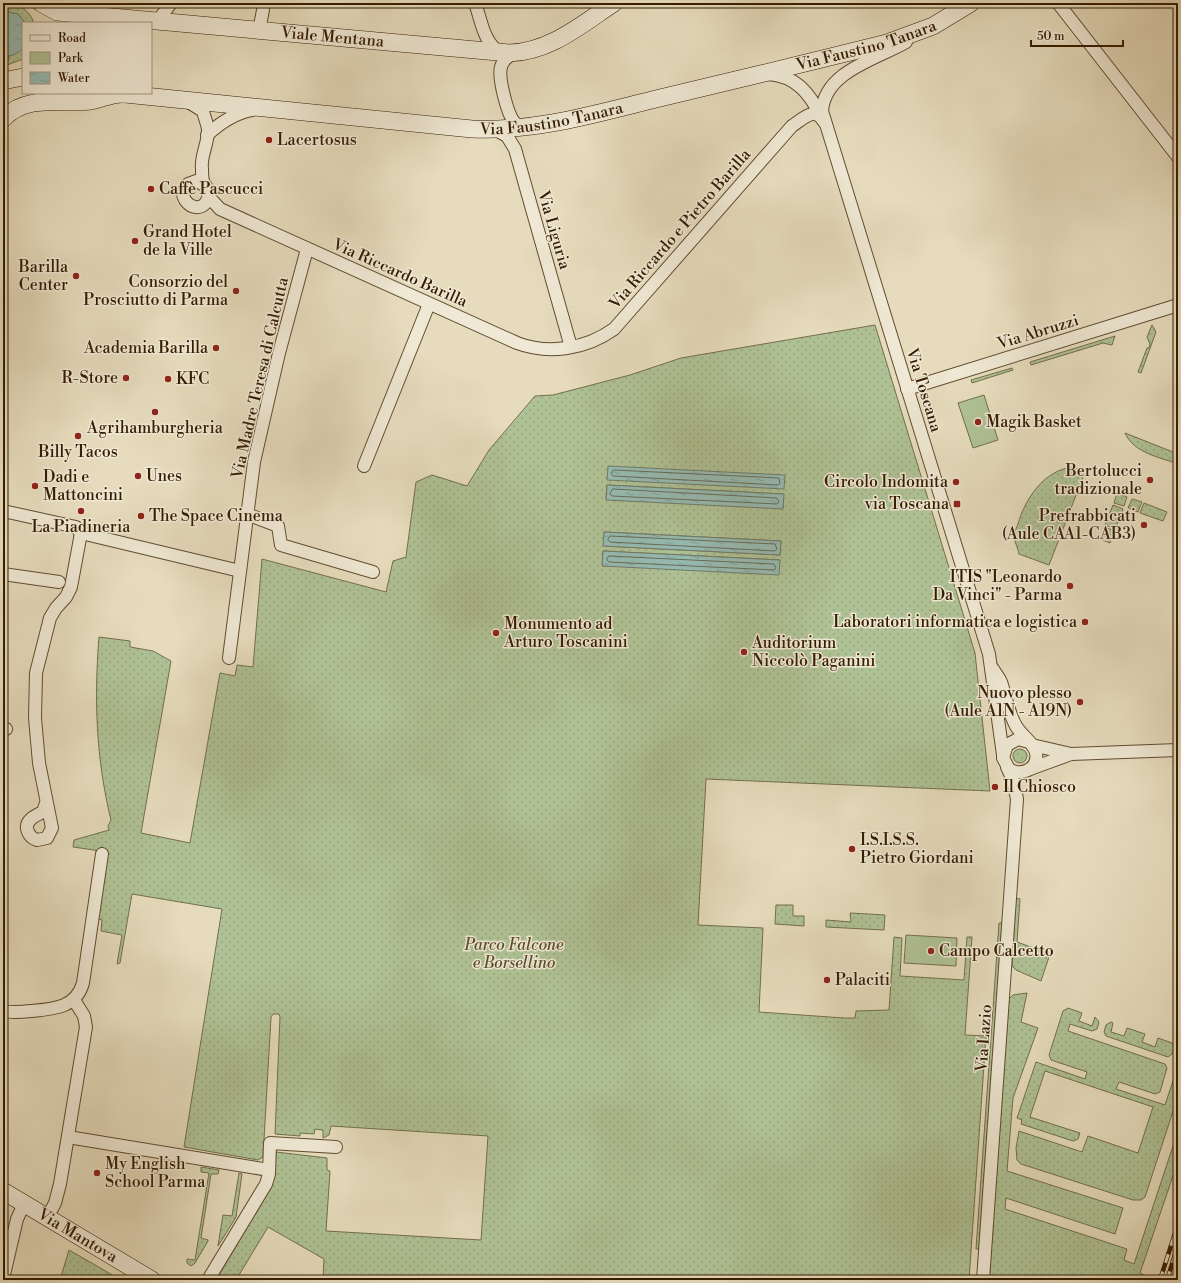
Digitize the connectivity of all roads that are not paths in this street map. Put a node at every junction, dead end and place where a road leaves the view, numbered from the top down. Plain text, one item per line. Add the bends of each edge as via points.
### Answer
1 (41, 3) edge
2 (171, 3) edge
3 (475, 3) edge
4 (614, 3) edge
5 (971, 3) edge
6 (1058, 3) edge
7 (263, 10) dead end
8 (150, 20) junction
9 (51, 22) edge
10 (933, 26) junction
11 (259, 31) junction
12 (511, 53) junction
13 (756, 75) junction
14 (829, 91) junction
15 (120, 94) edge
16 (187, 101) junction
17 (816, 106) junction
18 (260, 109) junction
19 (802, 117) junction
20 (3, 119) edge
21 (824, 122) junction
22 (528, 127) junction
23 (496, 130) junction
24 (207, 136) junction
25 (1178, 157) edge
26 (202, 167) junction
27 (188, 184) junction
28 (207, 190) junction
29 (200, 206) junction
30 (220, 209) junction
31 (307, 249) junction
32 (429, 304) junction
33 (1178, 305) edge
34 (571, 348) junction
35 (907, 389) junction
36 (364, 466) dead end
37 (3, 511) edge
38 (247, 514) junction
39 (81, 533) junction
40 (240, 571) junction
41 (373, 572) dead end
42 (3, 574) edge
43 (59, 582) dead end
44 (229, 658) dead end
45 (992, 667) junction
46 (1030, 744) junction
47 (1178, 750) edge
48 (1071, 754) junction
49 (1003, 755) junction
50 (1007, 767) junction
51 (1029, 770) junction
52 (1017, 799) junction
53 (46, 803) dead end
54 (102, 854) dead end
55 (74, 1000) junction
56 (3, 1011) edge
57 (68, 1137) junction
58 (336, 1148) dead end
59 (269, 1170) junction
60 (3, 1191) edge
61 (24, 1204) junction
62 (47, 1218) junction
63 (3, 1279) edge
64 (152, 1280) edge
65 (208, 1280) edge
66 (983, 1280) edge

1 - 8 main road, Viale Mentana via 57,12
1 - 9 main road
2 - 8 street via 160,18
3 - 12 street via 494,48
4 - 12 main road, Viale Mentana via 553,42 535,50
5 - 10 main road, Via Faustino Tanara
6 - 25 street
7 - 11 street
8 - 11 main road, Viale Mentana
10 - 13 main road, Via Faustino Tanara via 887,43
10 - 14 street, Via Toscana via 887,53 848,71
11 - 12 main road, Viale Mentana
12 - 22 street via 503,62 500,78 510,116 518,125
13 - 17 street, Via Toscana via 778,75 795,81
13 - 22 main road, Via Faustino Tanara via 587,116
14 - 17 street, Via Riccardo e Pietro Barilla
14 - 21 street, Via Toscana via 823,104
15 - 16 main road, Via Faustino Tanara
15 - 20 main road, Via Faustino Tanara via 92,100 36,103 16,109
16 - 18 main road, Via Faustino Tanara
16 - 24 street via 203,110 208,128
17 - 19 street, Via Riccardo e Pietro Barilla
17 - 21 street, Via Toscana
18 - 23 main road, Via Faustino Tanara
18 - 24 street via 243,112 224,120
19 - 21 street via 814,114
19 - 34 street, Via Riccardo e Pietro Barilla via 788,129 614,329 593,341
21 - 35 street, Via Toscana
22 - 23 main road, Via Faustino Tanara
23 - 34 street, Via Liguria via 505,133 513,144
24 - 26 street
26 - 27 street
26 - 28 street
27 - 28 street via 196,181
27 - 29 street, Via Riccardo Barilla via 184,191 184,199 192,206
28 - 29 street via 206,202
28 - 30 street, Via Riccardo Barilla via 210,198
29 - 30 street, Via Riccardo Barilla
30 - 31 street, Via Riccardo Barilla
31 - 32 street, Via Riccardo Barilla
31 - 38 street, Via Madre Teresa di Calcutta via 260,435
32 - 34 street, Via Riccardo Barilla via 525,346 541,349
32 - 36 street
33 - 35 street, Via Abruzzi
35 - 45 street, Via Toscana
37 - 39 street via 76,527
38 - 40 street, Via Madre Teresa di Calcutta
38 - 41 street via 278,526 281,545
39 - 40 street
39 - 53 street via 71,587 50,618 36,668 36,732
40 - 44 street, Via Madre Teresa di Calcutta
42 - 43 street
45 - 46 street, Via Toscana via 1015,724
45 - 49 street, Via Toscana via 992,684
46 - 48 street
46 - 49 street via 1021,740 1011,742
46 - 51 street via 1036,757
47 - 48 street
48 - 51 street
49 - 50 street, Via Toscana
50 - 51 street via 1016,772
50 - 52 street, Via Lazio
51 - 52 street, Via Lazio
52 - 66 street, Via Lazio
54 - 55 street via 82,983
55 - 56 street via 52,1009
55 - 57 street via 83,1013 86,1024
57 - 59 street
57 - 62 street via 57,1196
58 - 59 street via 270,1143
59 - 65 street via 263,1189
60 - 61 main road, Via Mantova
61 - 62 main road, Via Mantova
61 - 63 street via 17,1219
62 - 64 main road, Via Mantova

